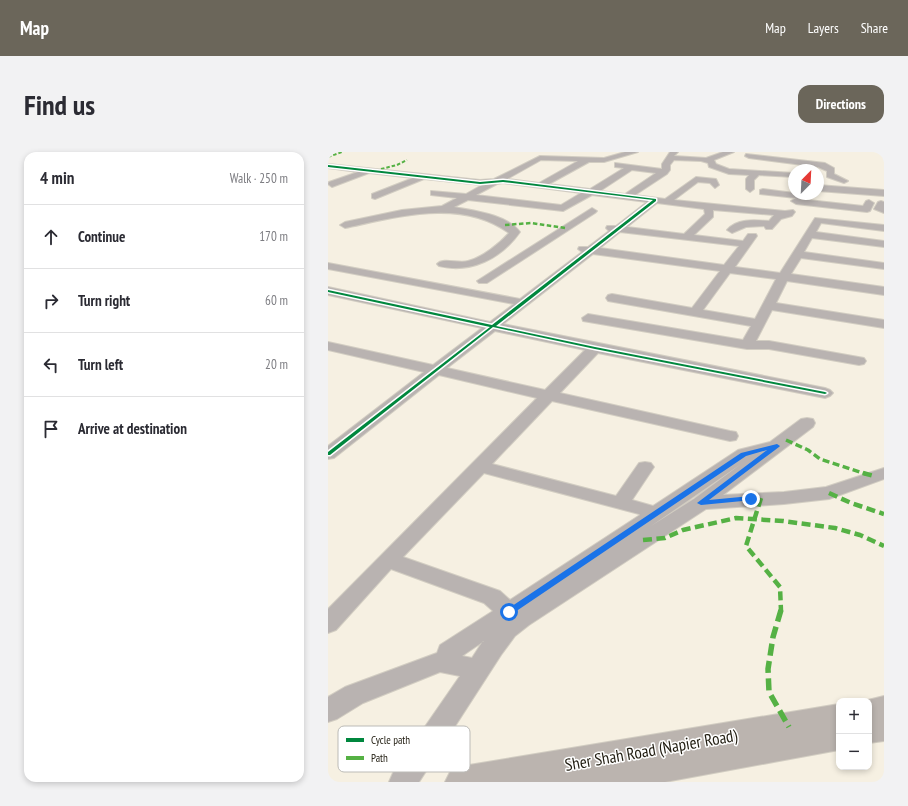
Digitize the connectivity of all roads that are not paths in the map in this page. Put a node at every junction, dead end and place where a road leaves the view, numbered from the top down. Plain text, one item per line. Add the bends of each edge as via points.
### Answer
1 (634, 152) edge
2 (730, 152) edge
3 (586, 153) edge
4 (609, 153) edge
5 (550, 155) edge
6 (672, 155) edge
7 (527, 156) dead end
8 (749, 156) dead end
9 (829, 156) dead end
10 (708, 160) junction
11 (776, 164) dead end
12 (801, 164) edge
13 (822, 164) edge
14 (618, 165) dead end
15 (328, 166) edge
16 (631, 167) junction
17 (352, 168) junction
18 (824, 168) edge
19 (369, 170) junction
20 (667, 170) junction
21 (395, 173) junction
22 (604, 173) dead end
23 (753, 174) junction
24 (618, 175) junction
25 (788, 175) edge
26 (422, 176) junction
27 (721, 176) dead end
28 (451, 180) junction
29 (330, 181) edge
30 (376, 181) dead end
31 (499, 181) junction
32 (542, 185) junction
33 (884, 186) edge
34 (824, 190) edge
35 (711, 191) junction
36 (591, 192) junction
37 (723, 192) dead end
38 (824, 192) edge
39 (884, 193) edge
40 (375, 196) dead end
41 (627, 196) junction
42 (468, 197) junction
43 (788, 198) edge
44 (845, 198) dead end
45 (656, 200) junction
46 (797, 200) edge
47 (803, 200) edge
48 (869, 203) dead end
49 (825, 204) junction
50 (694, 205) junction
51 (730, 205) junction
52 (708, 206) junction
53 (755, 210) junction
54 (452, 213) junction
55 (789, 214) junction
56 (820, 217) dead end
57 (604, 220) junction
58 (751, 223) junction
59 (345, 225) dead end
60 (774, 225) junction
61 (884, 228) edge
62 (732, 230) dead end
63 (808, 234) junction
64 (686, 237) junction
65 (880, 243) edge
66 (586, 250) junction
67 (797, 254) junction
68 (868, 263) junction
69 (443, 264) dead end
70 (328, 266) edge
71 (884, 266) edge
72 (729, 269) junction
73 (784, 276) junction
74 (483, 281) dead end
75 (328, 291) edge
76 (884, 291) edge
77 (612, 298) dead end
78 (515, 300) junction
79 (768, 306) junction
80 (694, 312) junction
81 (588, 318) dead end
82 (758, 323) junction
83 (884, 324) edge
84 (488, 326) junction
85 (328, 346) edge
86 (747, 346) junction
87 (595, 348) junction
88 (859, 361) dead end
89 (433, 368) junction
90 (825, 392) dead end
91 (550, 396) junction
92 (807, 424) dead end
93 (730, 436) dead end
94 (328, 443) edge
95 (777, 446) junction
96 (328, 454) edge
97 (479, 466) junction
98 (645, 467) dead end
99 (884, 473) edge
100 (621, 503) junction
101 (701, 503) junction
102 (646, 510) dead end
103 (388, 560) junction
104 (509, 612) junction
105 (328, 624) edge
106 (449, 652) dead end
107 (478, 669) junction
108 (884, 710) edge
109 (328, 711) edge
110 (872, 712) edge
111 (836, 719) edge
112 (440, 726) edge
113 (884, 727) edge
114 (872, 729) edge
115 (836, 736) edge
116 (410, 772) edge
117 (403, 782) edge
118 (463, 782) edge
119 (577, 782) edge

1 - 3 street via 604,160
2 - 10 street
3 - 4 street
3 - 5 street
3 - 32 street
5 - 7 street
5 - 31 street via 508,174
6 - 10 street
6 - 20 street via 666,164
8 - 12 street
9 - 13 street
10 - 23 street via 718,168
11 - 23 street via 762,162
14 - 16 street
15 - 17 street
16 - 20 street
16 - 24 street
17 - 19 street
17 - 29 street
18 - 33 street via 831,170 826,177
19 - 21 street
19 - 29 street
20 - 41 street
21 - 26 street
21 - 30 street
22 - 24 street
23 - 25 street
23 - 27 street
23 - 43 street via 754,195
24 - 36 street
26 - 28 street
26 - 40 street
28 - 31 street via 480,183
28 - 42 street via 430,192
31 - 32 street
31 - 42 street
32 - 36 street
34 - 39 street
35 - 37 street
35 - 45 street via 713,181 696,179
35 - 50 street
36 - 41 street
36 - 42 street via 563,208
38 - 44 street
41 - 45 street
42 - 54 street
45 - 50 street
45 - 57 street
46 - 55 street
47 - 49 street
48 - 49 street via 867,209
49 - 56 street
50 - 52 street
51 - 52 street
51 - 53 street
51 - 58 street via 733,211
52 - 64 street via 710,215
53 - 55 street
53 - 60 street via 766,215
54 - 59 street via 402,213
54 - 69 street via 491,218 515,232 500,246 471,264
55 - 60 street via 778,217
57 - 64 street
57 - 66 street
57 - 74 street
58 - 60 street
58 - 62 street via 737,226
61 - 63 street via 861,220 818,220
63 - 65 street
63 - 67 street
64 - 72 street via 749,240
65 - 68 street
66 - 72 street
66 - 78 street
66 - 84 street
67 - 68 street
67 - 73 street
68 - 71 street
70 - 78 street
72 - 73 street
72 - 80 street
73 - 76 street
73 - 79 street
75 - 84 street
77 - 80 street
78 - 84 street
79 - 82 street
79 - 83 street
80 - 82 street
81 - 86 street
82 - 86 street
84 - 87 street
84 - 89 street
85 - 89 street
86 - 88 street via 769,345
87 - 90 street
87 - 91 street
89 - 91 street
89 - 94 street
89 - 96 street
91 - 93 street
91 - 97 street
92 - 95 street
95 - 101 street
95 - 104 street via 744,454
97 - 100 street
97 - 103 street
98 - 100 street
99 - 101 street via 829,493
100 - 102 street
101 - 107 street via 521,619 507,630
103 - 104 street via 492,597
103 - 105 street
104 - 106 street
107 - 109 street via 439,662 354,695
107 - 112 street
108 - 110 main road
111 - 118 main road, Sher Shah Road (Napier Road)
113 - 114 main road
115 - 119 main road, Sher Shah Road (Napier Road)
116 - 117 street

